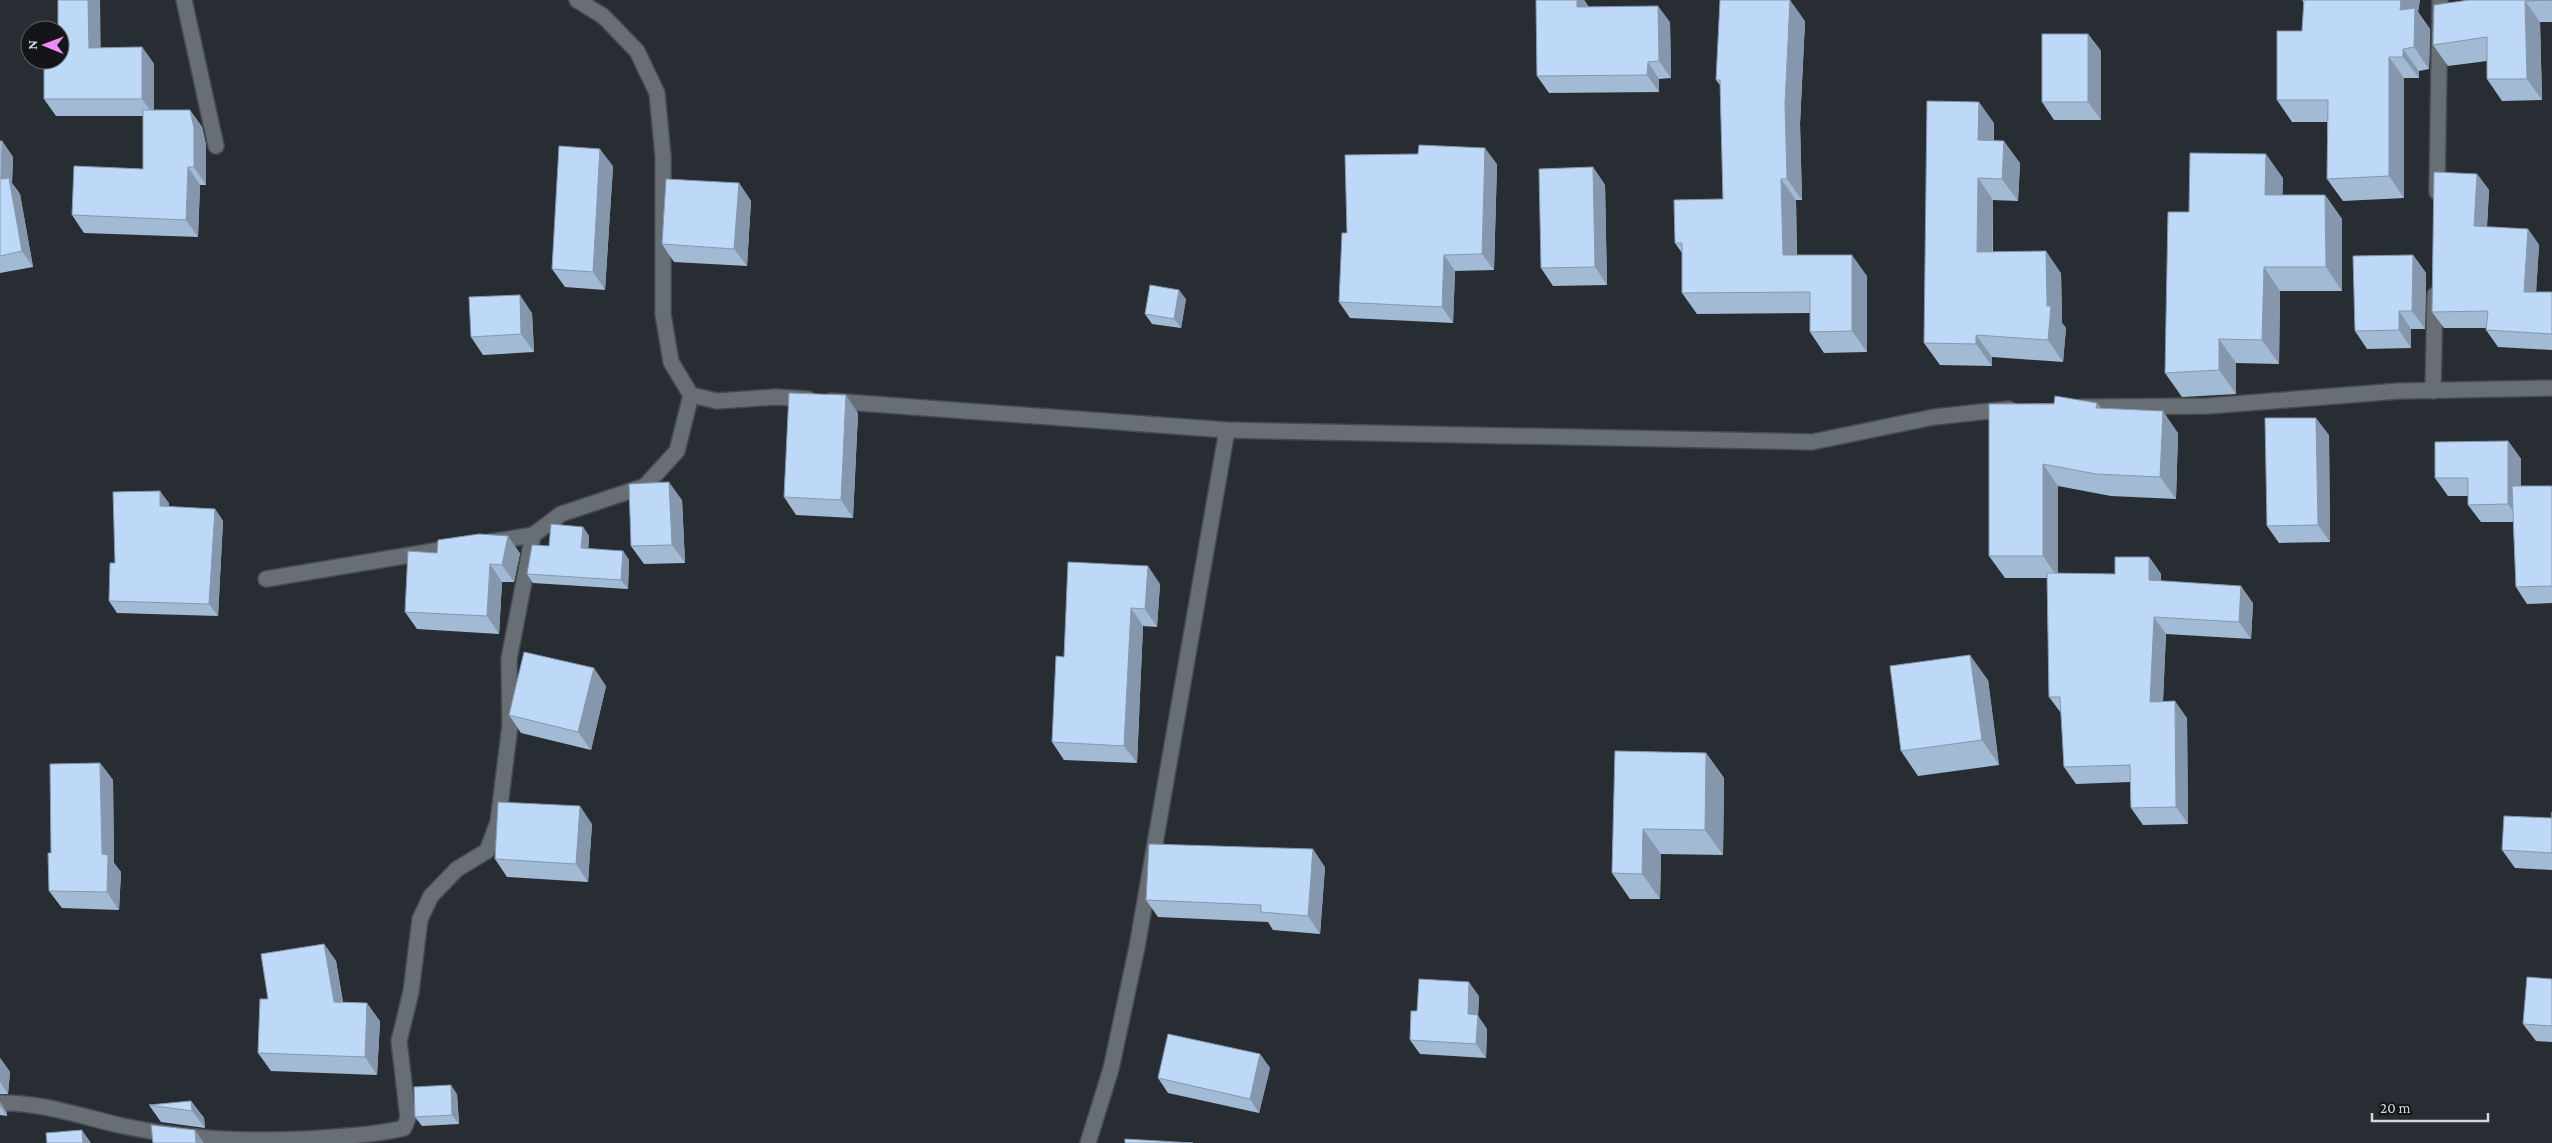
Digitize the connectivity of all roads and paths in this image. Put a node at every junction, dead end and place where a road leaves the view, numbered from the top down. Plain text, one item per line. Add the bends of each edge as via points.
1 (184, 0) edge
2 (577, 0) edge
3 (2440, 0) edge
4 (216, 146) dead end
5 (2436, 205) edge
6 (2435, 283) edge
7 (2552, 388) edge
8 (2433, 391) junction
9 (691, 395) junction
10 (2067, 407) edge
11 (2021, 408) edge
12 (1227, 430) junction
13 (533, 535) junction
14 (266, 579) dead end
15 (0, 1103) edge
16 (1088, 1143) edge

1 - 4 street
2 - 9 street via 603,16 637,51 656,94 663,156 663,314 671,362
3 - 5 street
6 - 8 street
7 - 8 street
8 - 10 street via 2399,390 2208,406
9 - 12 street via 716,401 776,397
9 - 13 street via 677,451 645,486 560,514
11 - 12 street via 1934,417 1812,442
12 - 16 street via 1138,947 1111,1069
13 - 14 street
13 - 15 street via 509,659 510,726 498,822 487,851 457,869 431,896 420,919 411,992 399,1041 408,1118 404,1128 314,1139 248,1142 188,1137 124,1126 56,1109

